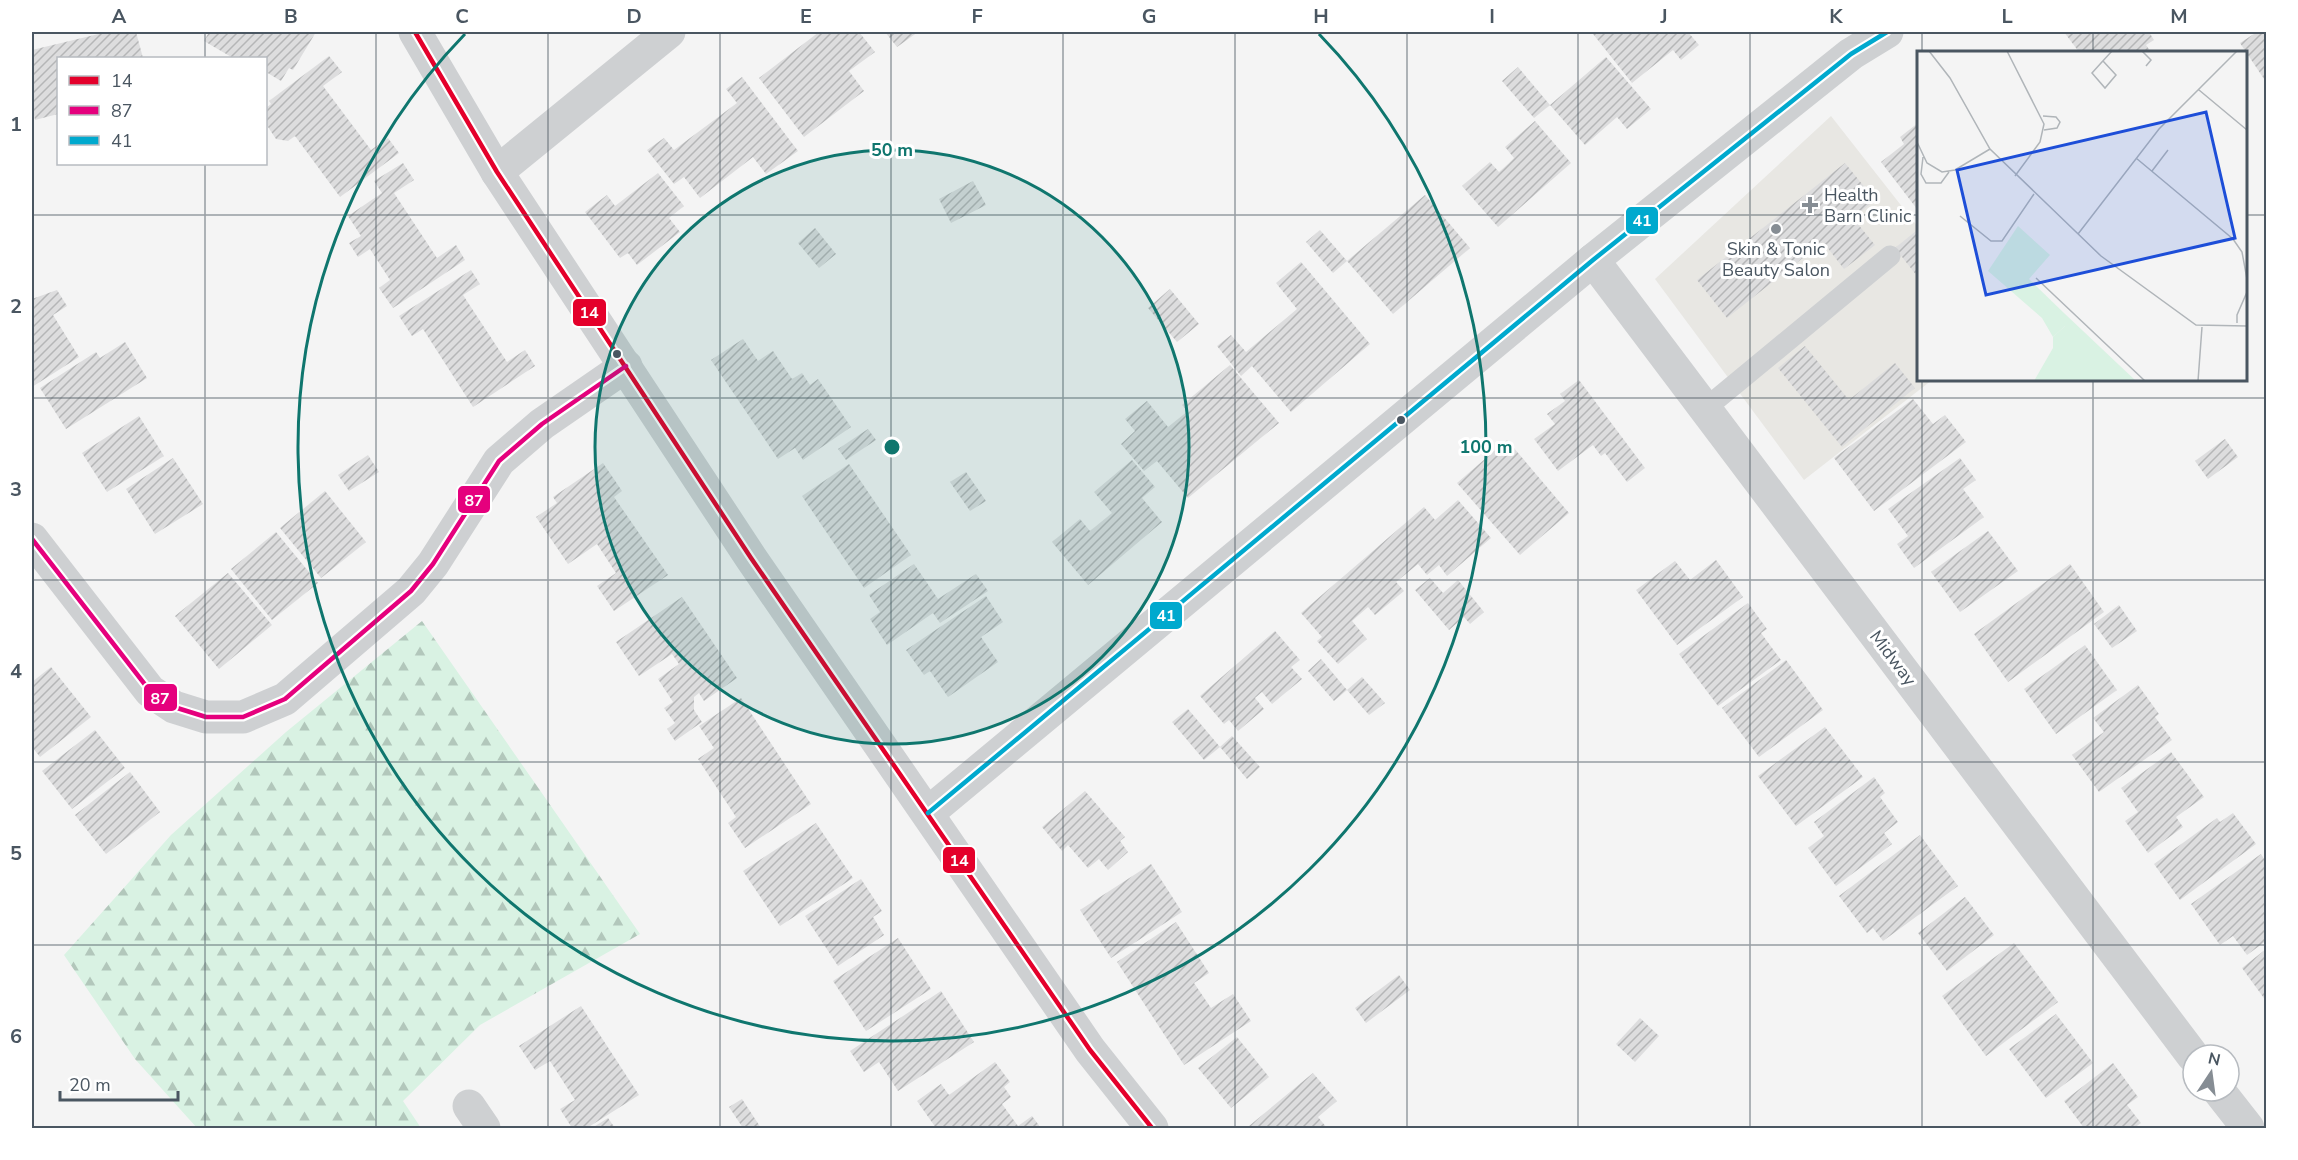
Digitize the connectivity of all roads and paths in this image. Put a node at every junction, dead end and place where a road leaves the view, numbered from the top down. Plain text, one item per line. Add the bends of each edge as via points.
1 (415, 32) edge
2 (669, 32) edge
3 (1887, 32) edge
4 (497, 172) junction
5 (1890, 256) dead end
6 (1593, 260) junction
7 (626, 366) junction
8 (1706, 408) junction
9 (32, 539) edge
10 (928, 813) junction
11 (2183, 1043) edge
12 (2228, 1103) edge
13 (1152, 1128) edge
14 (2248, 1128) edge

1 - 4 street
2 - 4 street
3 - 6 street via 1851,54
4 - 7 street
5 - 8 lane
6 - 8 street, Midway
6 - 10 street
7 - 9 street via 542,424 499,461 433,564 411,591 285,699 243,717 206,717 174,707 150,691
7 - 10 street via 751,558
8 - 11 street, Midway
10 - 13 street via 1090,1050
12 - 14 street

